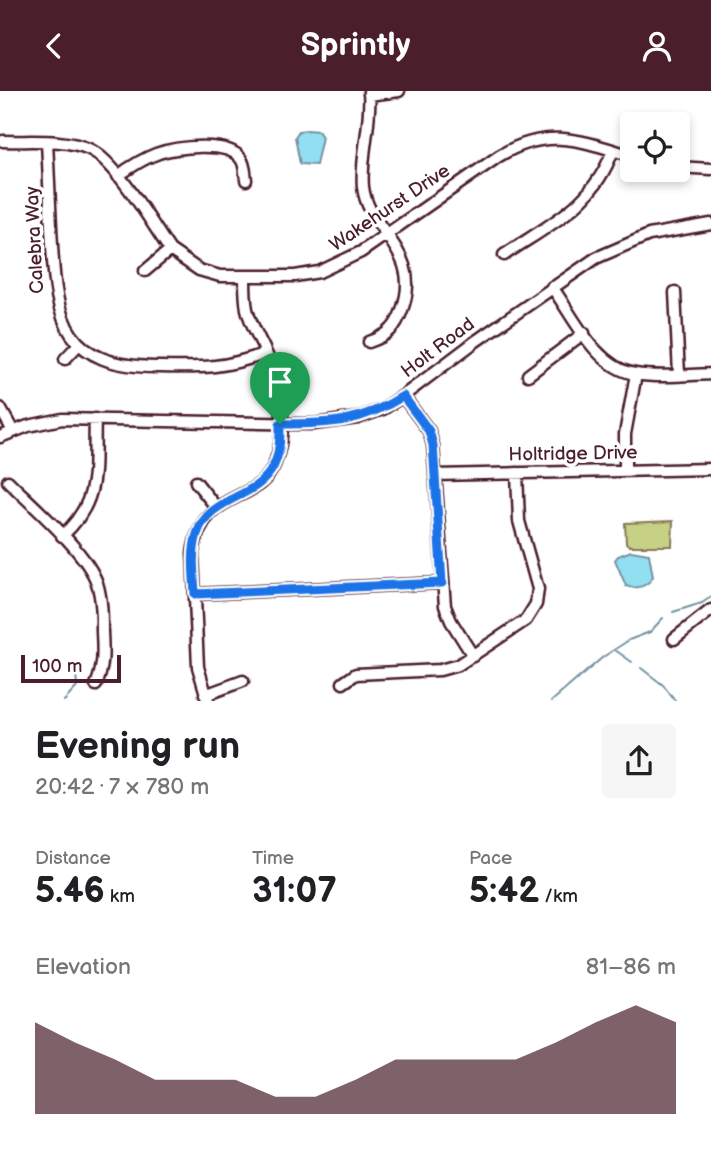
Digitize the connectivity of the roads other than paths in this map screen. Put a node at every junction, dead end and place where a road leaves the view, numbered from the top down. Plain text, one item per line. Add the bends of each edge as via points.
1 (399, 91) edge
2 (369, 93) edge
3 (3, 141) dead end
4 (47, 143) junction
5 (613, 150) junction
6 (620, 152) edge
7 (690, 168) edge
8 (711, 169) edge
9 (118, 176) junction
10 (246, 180) dead end
11 (711, 224) edge
12 (387, 234) junction
13 (170, 250) junction
14 (504, 255) dead end
15 (145, 271) dead end
16 (245, 277) junction
17 (552, 287) junction
18 (675, 292) dead end
19 (584, 333) junction
20 (369, 342) dead end
21 (79, 344) junction
22 (266, 353) junction
23 (65, 359) dead end
24 (636, 374) junction
25 (711, 374) edge
26 (528, 375) dead end
27 (679, 375) junction
28 (403, 396) junction
29 (0, 408) edge
30 (95, 419) junction
31 (280, 424) junction
32 (13, 431) junction
33 (0, 437) edge
34 (711, 469) edge
35 (625, 471) junction
36 (517, 473) junction
37 (435, 475) junction
38 (8, 481) dead end
39 (197, 482) dead end
40 (216, 507) junction
41 (62, 535) junction
42 (442, 583) junction
43 (195, 594) junction
44 (711, 610) edge
45 (674, 639) dead end
46 (473, 656) junction
47 (243, 681) dead end
48 (343, 683) dead end
49 (96, 685) dead end
50 (207, 698) edge

1 - 2 street
2 - 12 street via 363,186 369,206
3 - 4 street, Wakehurst Drive
4 - 9 street, Wakehurst Drive via 91,150
4 - 21 street, Calebra Way via 54,292 61,317
5 - 6 street, Wakehurst Drive
5 - 12 street, Wakehurst Drive via 574,139 524,143
5 - 14 street via 603,176 583,201
7 - 8 street
9 - 10 street via 155,154 224,148 243,161
9 - 13 street, Wakehurst Drive
11 - 17 street, Holt Road via 668,230 618,246
12 - 16 street, Wakehurst Drive via 319,272
12 - 20 street via 406,271 406,298 392,329
13 - 15 street
13 - 16 street, Wakehurst Drive via 199,270
16 - 22 street via 247,309
17 - 19 street
17 - 28 street, Holt Road
18 - 27 street
19 - 24 street via 610,363
19 - 26 street
21 - 22 street, Calebra Way via 106,361 138,367 218,368
21 - 23 street
22 - 31 street via 281,394
24 - 27 street
24 - 35 street via 625,434
25 - 27 street
28 - 31 street, Holt Road via 350,421
28 - 37 street via 429,431
29 - 32 street
30 - 31 street, Holt Road
30 - 32 street, Holt Road via 62,419
30 - 41 street via 91,497 84,512
31 - 40 street via 278,452 270,474
32 - 33 street, Holt Road
34 - 35 street, Holtridge Drive
35 - 36 street, Holtridge Drive
36 - 37 street, Holtridge Drive
36 - 46 street via 519,521 538,599 526,620
37 - 42 street
38 - 41 street
39 - 40 street
40 - 43 street via 197,535
41 - 49 street via 88,565 99,591 103,670
42 - 43 street
42 - 46 street via 447,614
43 - 50 street via 198,667
44 - 45 street
46 - 48 street via 450,668 356,674
47 - 50 street

